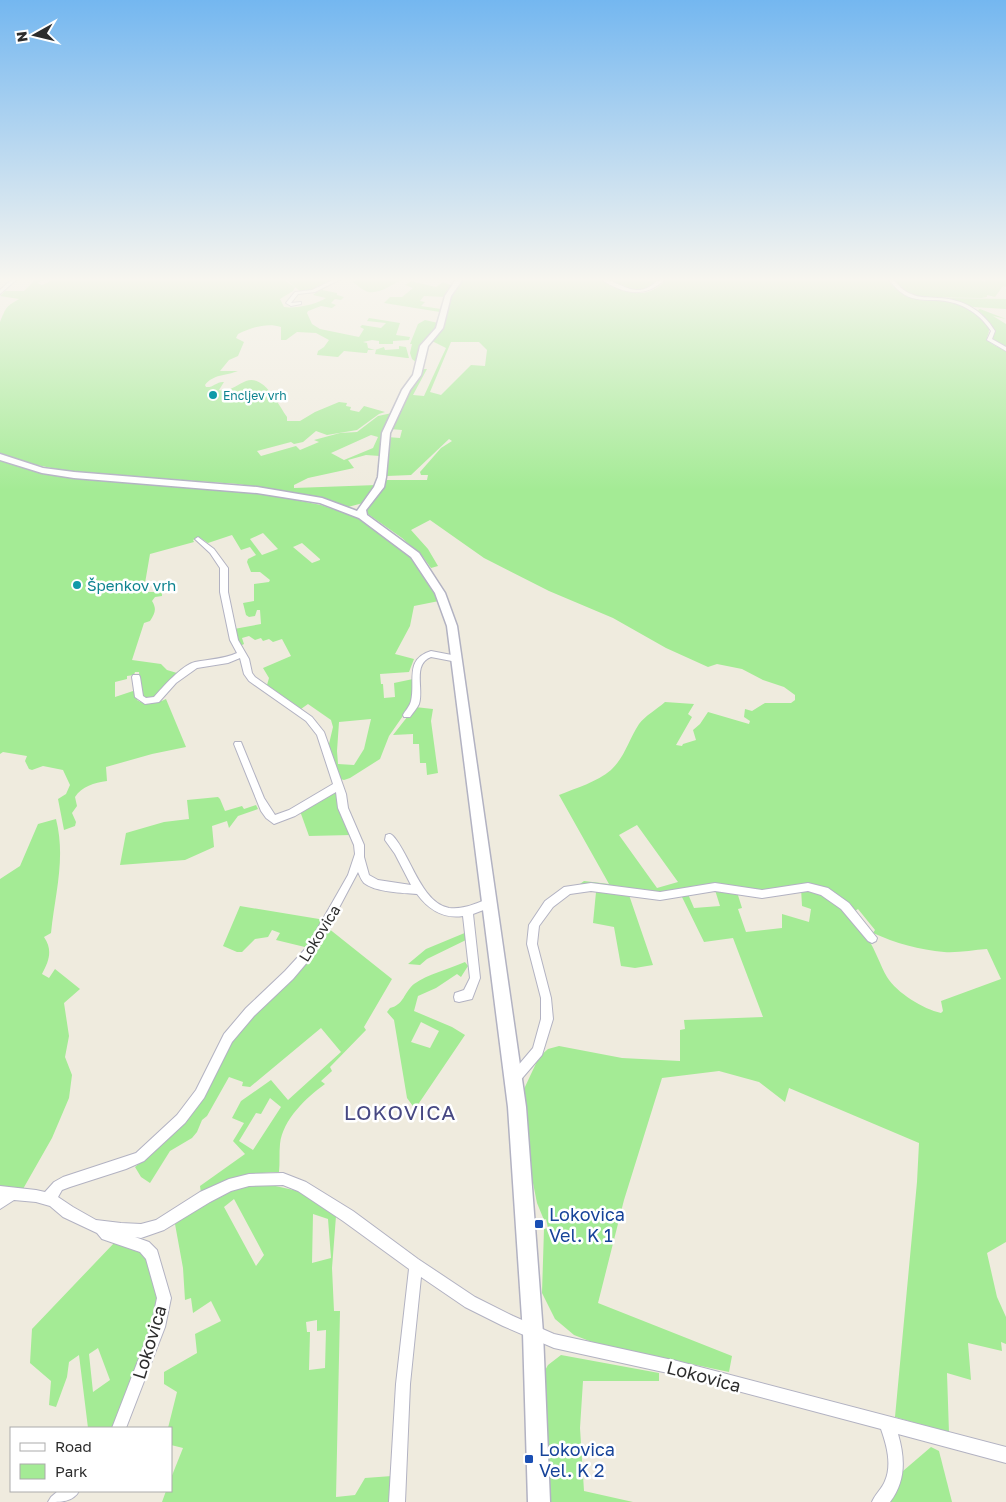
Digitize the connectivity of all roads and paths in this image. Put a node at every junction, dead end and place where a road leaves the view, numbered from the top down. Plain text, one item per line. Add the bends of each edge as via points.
1 (423, 349) edge
2 (0, 457) edge
3 (362, 516) junction
4 (198, 539) dead end
5 (242, 654) junction
6 (457, 659) junction
7 (136, 677) dead end
8 (407, 715) dead end
9 (238, 744) dead end
10 (338, 786) junction
11 (389, 838) dead end
12 (359, 858) junction
13 (420, 890) junction
14 (490, 903) junction
15 (467, 910) junction
16 (872, 938) dead end
17 (458, 997) dead end
18 (513, 1079) junction
19 (6, 1193) edge
20 (48, 1199) junction
21 (0, 1203) edge
22 (100, 1227) junction
23 (416, 1266) junction
24 (533, 1333) junction
25 (887, 1424) junction
26 (119, 1427) edge
27 (1006, 1455) edge
28 (70, 1492) edge
29 (56, 1502) edge
30 (397, 1502) edge
31 (539, 1502) edge
32 (880, 1502) edge

1 - 3 main road via 416,376 386,433 382,477 371,499 361,509
2 - 3 main road via 42,470 74,475 258,490 322,501
3 - 6 main road via 415,555 426,570 440,592 452,626
4 - 5 street via 224,568 224,592 232,634
5 - 7 street via 228,660 195,665 173,681 156,700 145,701 139,697
5 - 10 street via 252,679 316,727 324,741
6 - 8 street via 431,654 421,660 414,674 415,703
6 - 14 main road
9 - 10 street via 269,818 274,820 292,813
10 - 12 street via 343,808 359,845
11 - 13 street
12 - 13 street via 367,880
12 - 20 street, Lokovica via 311,950 228,1038 200,1094 181,1119 140,1157 67,1181 58,1186
13 - 15 street via 444,911
14 - 15 street
14 - 18 main road
15 - 17 street via 474,978 468,995
16 - 18 street via 845,906 824,891 808,887 762,894 715,887 660,896 591,887 568,890 549,904 534,925 532,944 546,998 547,1019 538,1051
18 - 24 main road
19 - 20 street, Lokovica
19 - 21 street
20 - 22 street, Lokovica
22 - 23 street, Lokovica via 141,1231 159,1225 229,1186 249,1180 283,1179 302,1186 348,1216
22 - 26 street, Lokovica via 107,1234 144,1247 152,1255 164,1298 158,1327
23 - 24 street, Lokovica via 470,1302
23 - 30 street via 408,1315
24 - 25 street, Lokovica via 570,1346 677,1368
24 - 31 main road
25 - 27 street, Lokovica
25 - 32 street via 896,1449 896,1469
28 - 29 street

